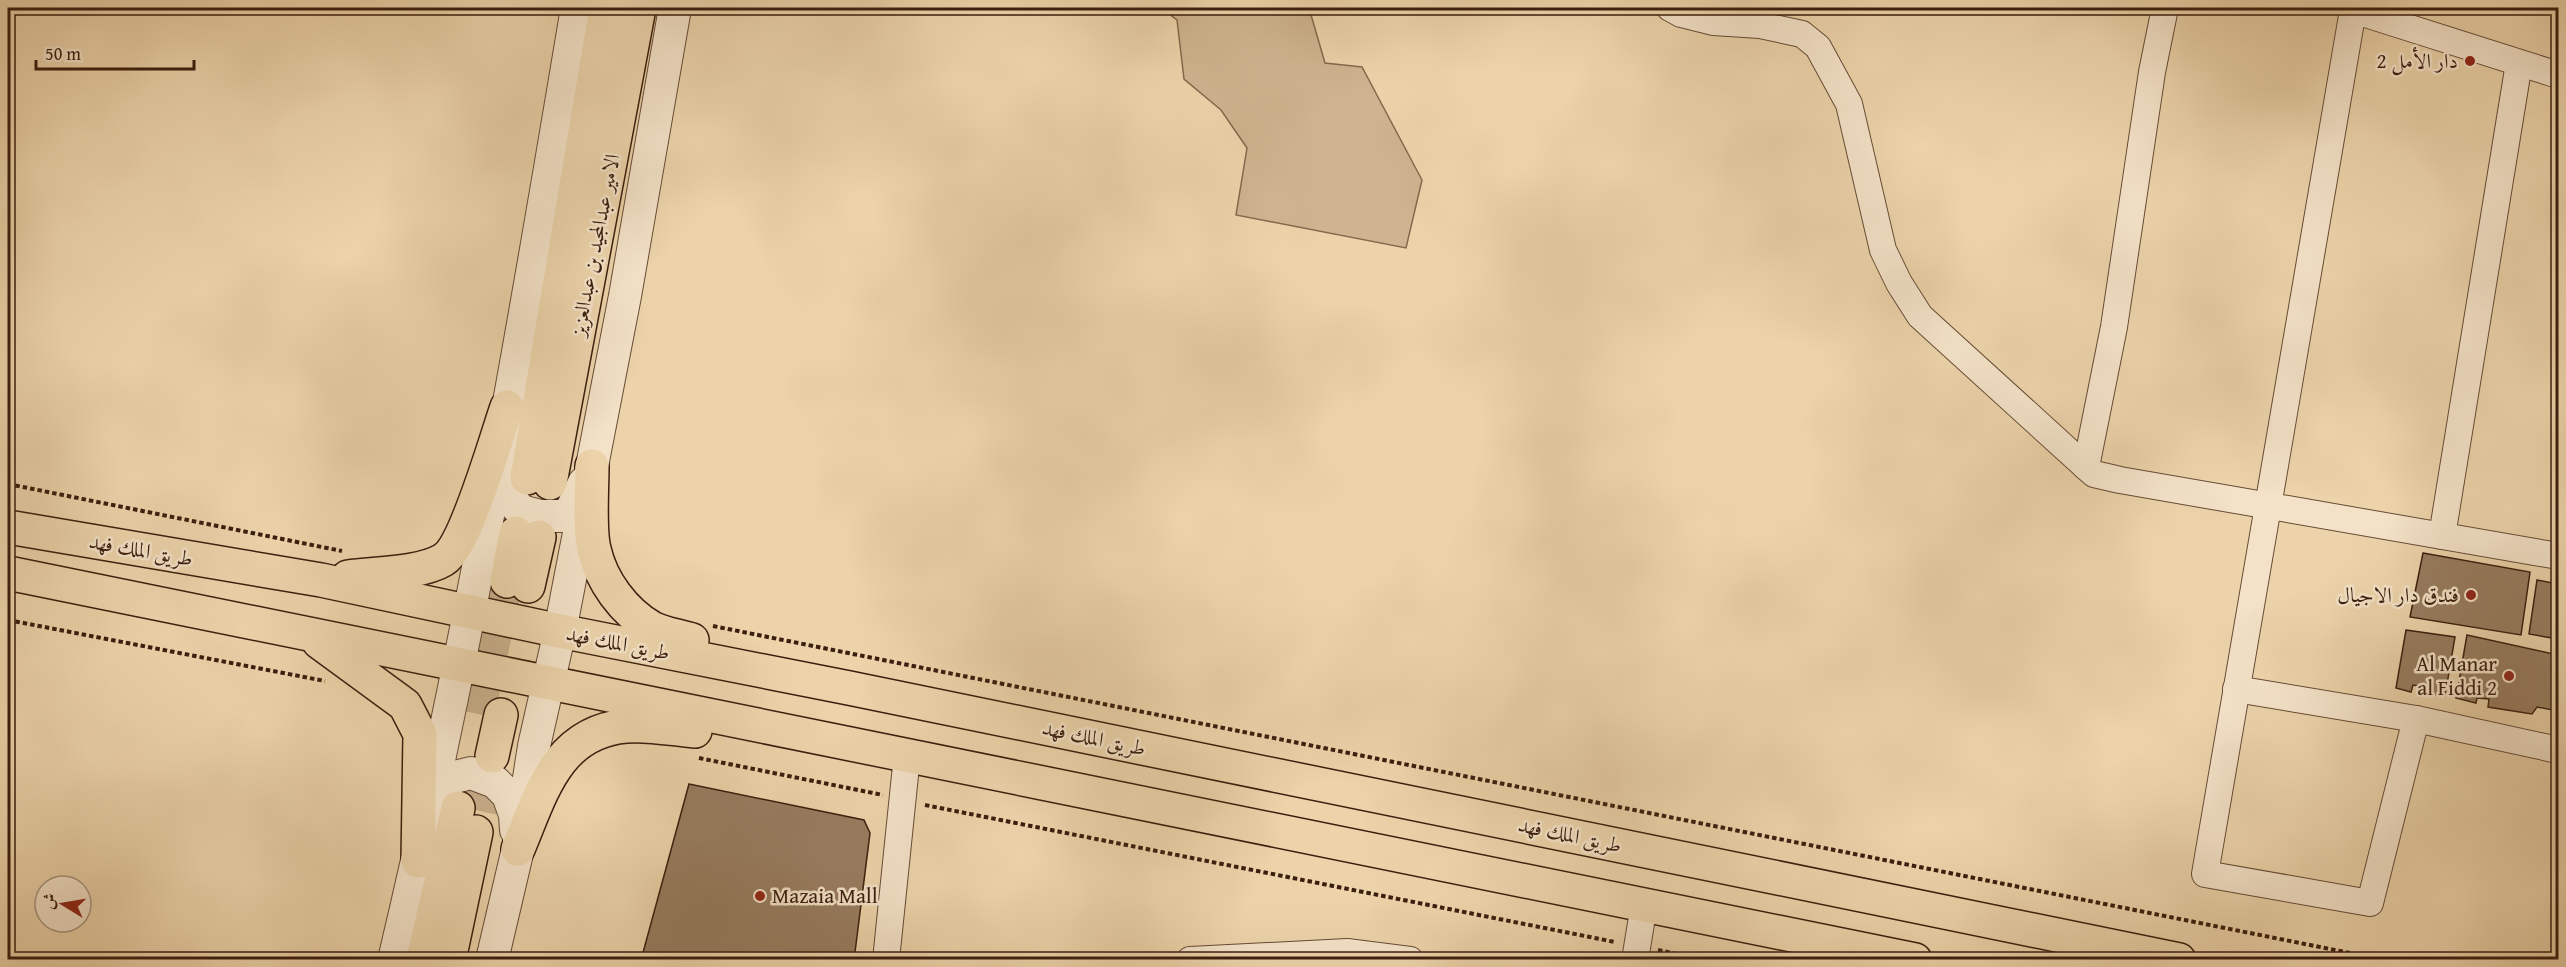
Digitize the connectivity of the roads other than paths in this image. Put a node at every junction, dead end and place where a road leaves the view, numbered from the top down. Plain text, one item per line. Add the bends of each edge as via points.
1 (577, 8) edge
2 (606, 8) edge
3 (639, 8) edge
4 (675, 8) edge
5 (1670, 8) edge
6 (2165, 8) edge
7 (2350, 9) edge
8 (2519, 63) junction
9 (2559, 75) edge
10 (507, 406) junction
11 (501, 441) junction
12 (592, 466) junction
13 (2086, 467) junction
14 (2268, 506) junction
15 (8, 527) edge
16 (527, 535) dead end
17 (2442, 536) junction
18 (2559, 556) edge
19 (8, 573) edge
20 (321, 580) junction
21 (518, 583) tunnel mouth
22 (470, 612) junction
23 (560, 632) junction
24 (308, 634) junction
25 (459, 665) junction
26 (548, 684) junction
27 (849, 688) junction
28 (2236, 689) junction
29 (490, 714) tunnel mouth
30 (2416, 719) junction
31 (834, 741) junction
32 (2559, 750) edge
33 (481, 755) tunnel mouth
34 (907, 756) junction
35 (518, 849) junction
36 (419, 854) junction
37 (1644, 905) junction
38 (1785, 933) junction
39 (1636, 953) edge
40 (1346, 956) edge
41 (394, 960) edge
42 (423, 960) edge
43 (448, 960) edge
44 (492, 960) edge
45 (886, 960) edge
46 (1190, 960) edge
47 (1410, 960) edge
48 (1835, 960) edge
49 (1915, 960) edge
50 (2179, 960) edge

1 - 10 street
2 - 3 main road, الامير عبدالمجيد بن عبدالعزيز via 539,481
4 - 12 street
5 - 13 street via 1713,22 1760,25 1802,34 1818,47 1849,104 1883,250 1909,299 1920,316
6 - 13 street via 2114,327
7 - 8 street
7 - 14 street
8 - 9 street
8 - 17 street
10 - 11 street
10 - 20 main road via 463,533 445,559 420,568
11 - 12 street via 505,493 521,511 564,516 571,511
11 - 22 street
12 - 23 street
12 - 27 main road via 593,548 604,578 627,609 654,629
13 - 14 street via 2094,474 2120,480
14 - 17 street
14 - 28 street
15 - 20 main road, طريق الملك فهد
16 - 21 main road
17 - 18 street
19 - 24 main road
20 - 22 main road, طريق الملك فهد
22 - 23 main road, طريق الملك فهد
22 - 25 street
23 - 26 street
23 - 27 main road, طريق الملك فهد
24 - 25 main road
24 - 36 main road via 405,705 420,734
25 - 26 main road
25 - 36 street
26 - 31 main road
26 - 35 street
27 - 50 main road, طريق الملك فهد
28 - 30 street
28 - 30 street via 2205,874 2370,903
29 - 33 main road
30 - 32 street
31 - 34 main road
31 - 35 main road via 626,726 599,731 564,754 547,780
34 - 37 main road
34 - 45 street
35 - 36 street via 515,815 508,795 495,782 471,773 451,778 435,808
35 - 44 street
36 - 41 street
37 - 38 main road
37 - 39 street
38 - 48 street
38 - 49 main road
40 - 46 street
40 - 47 street
42 - 43 main road via 469,809

